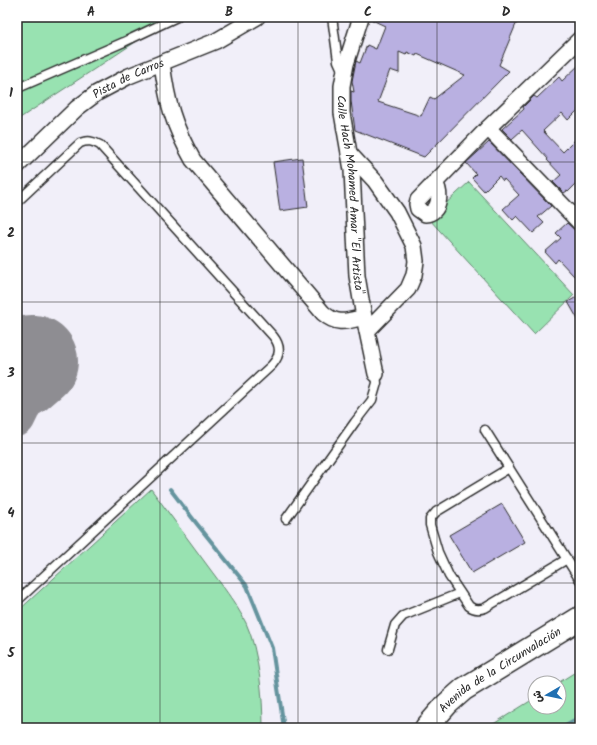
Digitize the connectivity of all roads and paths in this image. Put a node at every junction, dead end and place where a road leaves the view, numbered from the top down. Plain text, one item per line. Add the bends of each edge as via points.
1 (177, 17) edge
2 (257, 17) edge
3 (332, 17) edge
4 (361, 17) edge
5 (577, 47) edge
6 (162, 63) junction
7 (344, 74) junction
8 (18, 88) edge
9 (488, 128) junction
10 (349, 153) junction
11 (17, 166) edge
12 (435, 182) dead end
13 (17, 202) edge
14 (580, 223) edge
15 (365, 324) junction
16 (376, 374) joint
17 (485, 430) dead end
18 (509, 468) junction
19 (286, 519) dead end
20 (567, 559) junction
21 (580, 580) edge
22 (460, 593) junction
23 (17, 601) edge
24 (580, 618) edge
25 (388, 649) dead end
26 (426, 728) edge

1 - 8 lane
2 - 6 street, Pista de Carros via 216,41
3 - 7 lane via 338,61
4 - 7 street, Calle Hach Mohamed Amar "El Artista"
5 - 9 street
6 - 11 street, Pista de Carros via 113,83 87,100
6 - 15 street via 172,116 193,160 323,313 335,322
7 - 10 street, Calle Hach Mohamed Amar "El Artista" via 342,113
9 - 12 street
9 - 14 street
10 - 15 street, Calle Hach Mohamed Amar "El Artista" via 357,276
10 - 15 street via 375,181 397,212 414,246 416,261 408,289
13 - 23 lane via 80,143 94,141 273,336 280,351 278,359 272,365
15 - 16 street, Calle Hach Mohamed Amar "El Artista"
16 - 19 lane via 377,383 372,400
17 - 18 lane
18 - 20 lane
18 - 22 lane via 436,512 430,519 438,552
20 - 21 lane
20 - 22 lane via 481,610 472,608
22 - 25 lane via 403,616 395,625
24 - 26 main road, Avenida de la Circunvalación via 464,689

